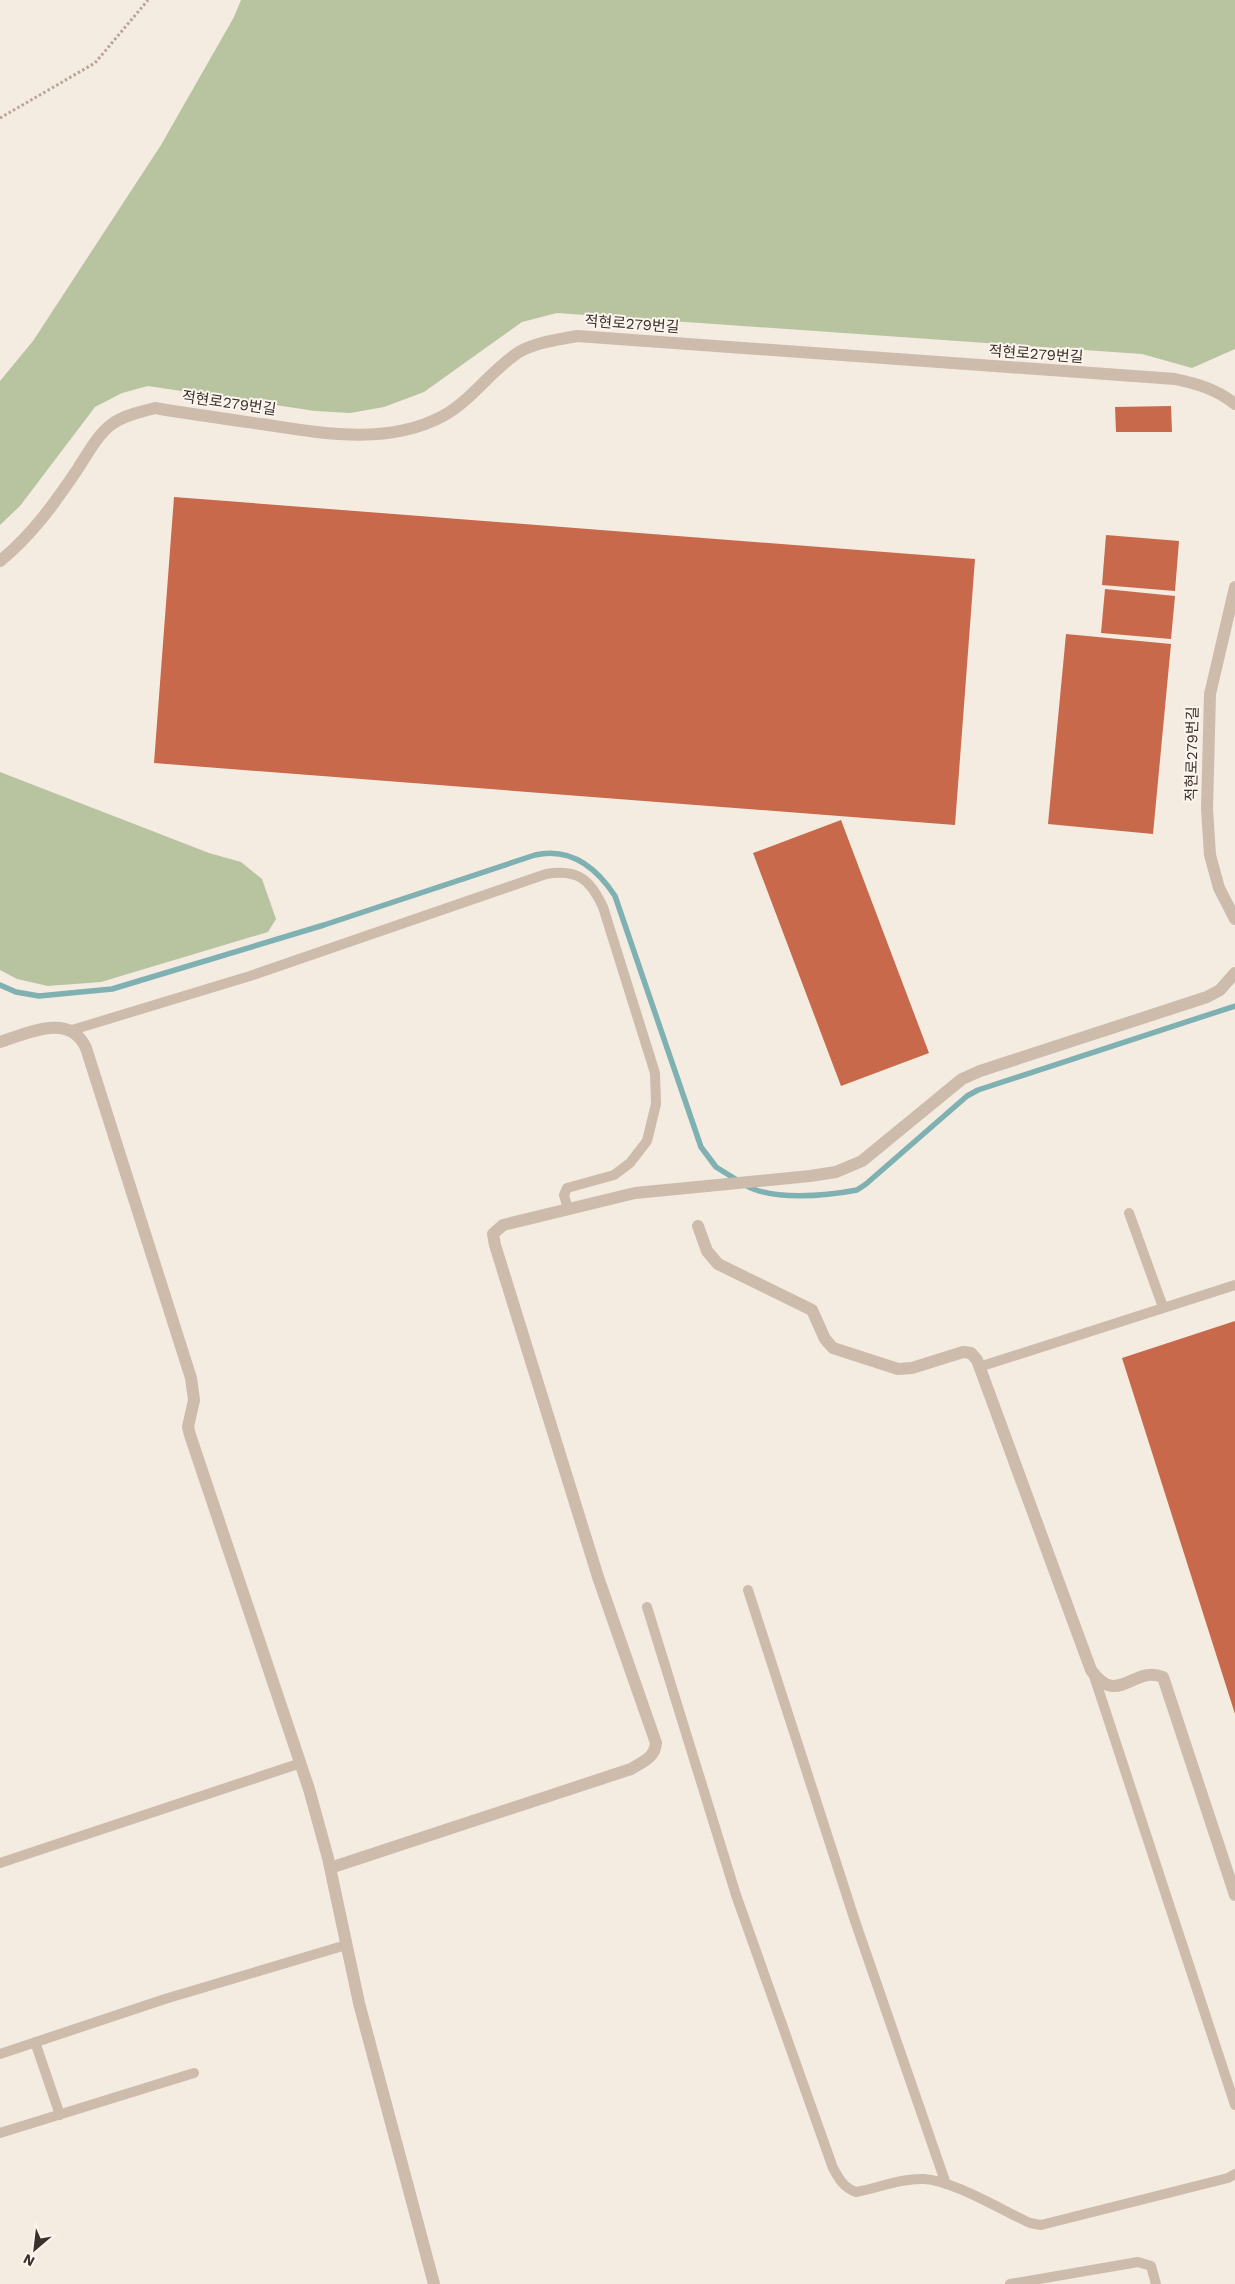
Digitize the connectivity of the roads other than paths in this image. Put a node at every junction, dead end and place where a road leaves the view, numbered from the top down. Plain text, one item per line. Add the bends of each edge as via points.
1 (1235, 404) edge
2 (0, 561) edge
3 (1235, 587) edge
4 (1235, 919) edge
5 (1235, 973) edge
6 (72, 1030) junction
7 (0, 1042) edge
8 (568, 1209) junction
9 (1129, 1213) dead end
10 (698, 1226) dead end
11 (1235, 1285) edge
12 (1163, 1307) junction
13 (979, 1367) junction
14 (748, 1590) dead end
15 (647, 1607) dead end
16 (1091, 1670) junction
17 (301, 1763) junction
18 (0, 1863) edge
19 (330, 1868) junction
20 (1235, 1895) edge
21 (346, 1945) junction
22 (35, 2042) junction
23 (0, 2054) edge
24 (194, 2073) dead end
25 (1235, 2105) edge
26 (60, 2115) junction
27 (0, 2133) edge
28 (1235, 2174) edge
29 (946, 2184) junction
30 (434, 2284) edge
31 (1010, 2284) edge
32 (1156, 2284) edge

1 - 2 street, 적현로279번길 via 1199,384 1174,379 577,336 536,344 519,352 446,415 424,426 395,432 368,435 313,432 155,408 130,415 112,424 99,438 42,520 20,545
3 - 4 street, 적현로279번길 via 1209,702 1207,809 1210,855 1219,888
5 - 8 street via 1220,990 1207,997 962,1079 850,1168 778,1179 635,1193
6 - 7 street via 56,1027
6 - 8 lane via 250,976 546,874 572,873 584,879 603,907 651,1056 657,1087 652,1126 640,1152 614,1175 567,1188 564,1195
6 - 17 street via 86,1048 185,1360 194,1400 188,1427 190,1435
8 - 19 street via 504,1225 493,1234 598,1577 656,1743 655,1751 650,1758 631,1769
9 - 12 lane
10 - 13 street via 707,1251 718,1264 812,1310 825,1339 841,1352 898,1369 912,1368 963,1352 971,1353
11 - 12 lane
12 - 13 lane
13 - 16 street
14 - 29 lane via 855,1921
15 - 29 lane via 736,1895 833,2168 840,2181 856,2192 908,2180 925,2179
16 - 20 street via 1100,1682 1113,1687 1150,1676 1163,1677
16 - 25 lane
17 - 18 lane
17 - 19 street
19 - 21 street
21 - 22 lane via 164,1999
21 - 30 street
22 - 23 lane
22 - 26 lane
24 - 26 lane
26 - 27 lane
28 - 29 lane via 1041,2225 1030,2223
31 - 32 lane via 1138,2262 1151,2266

